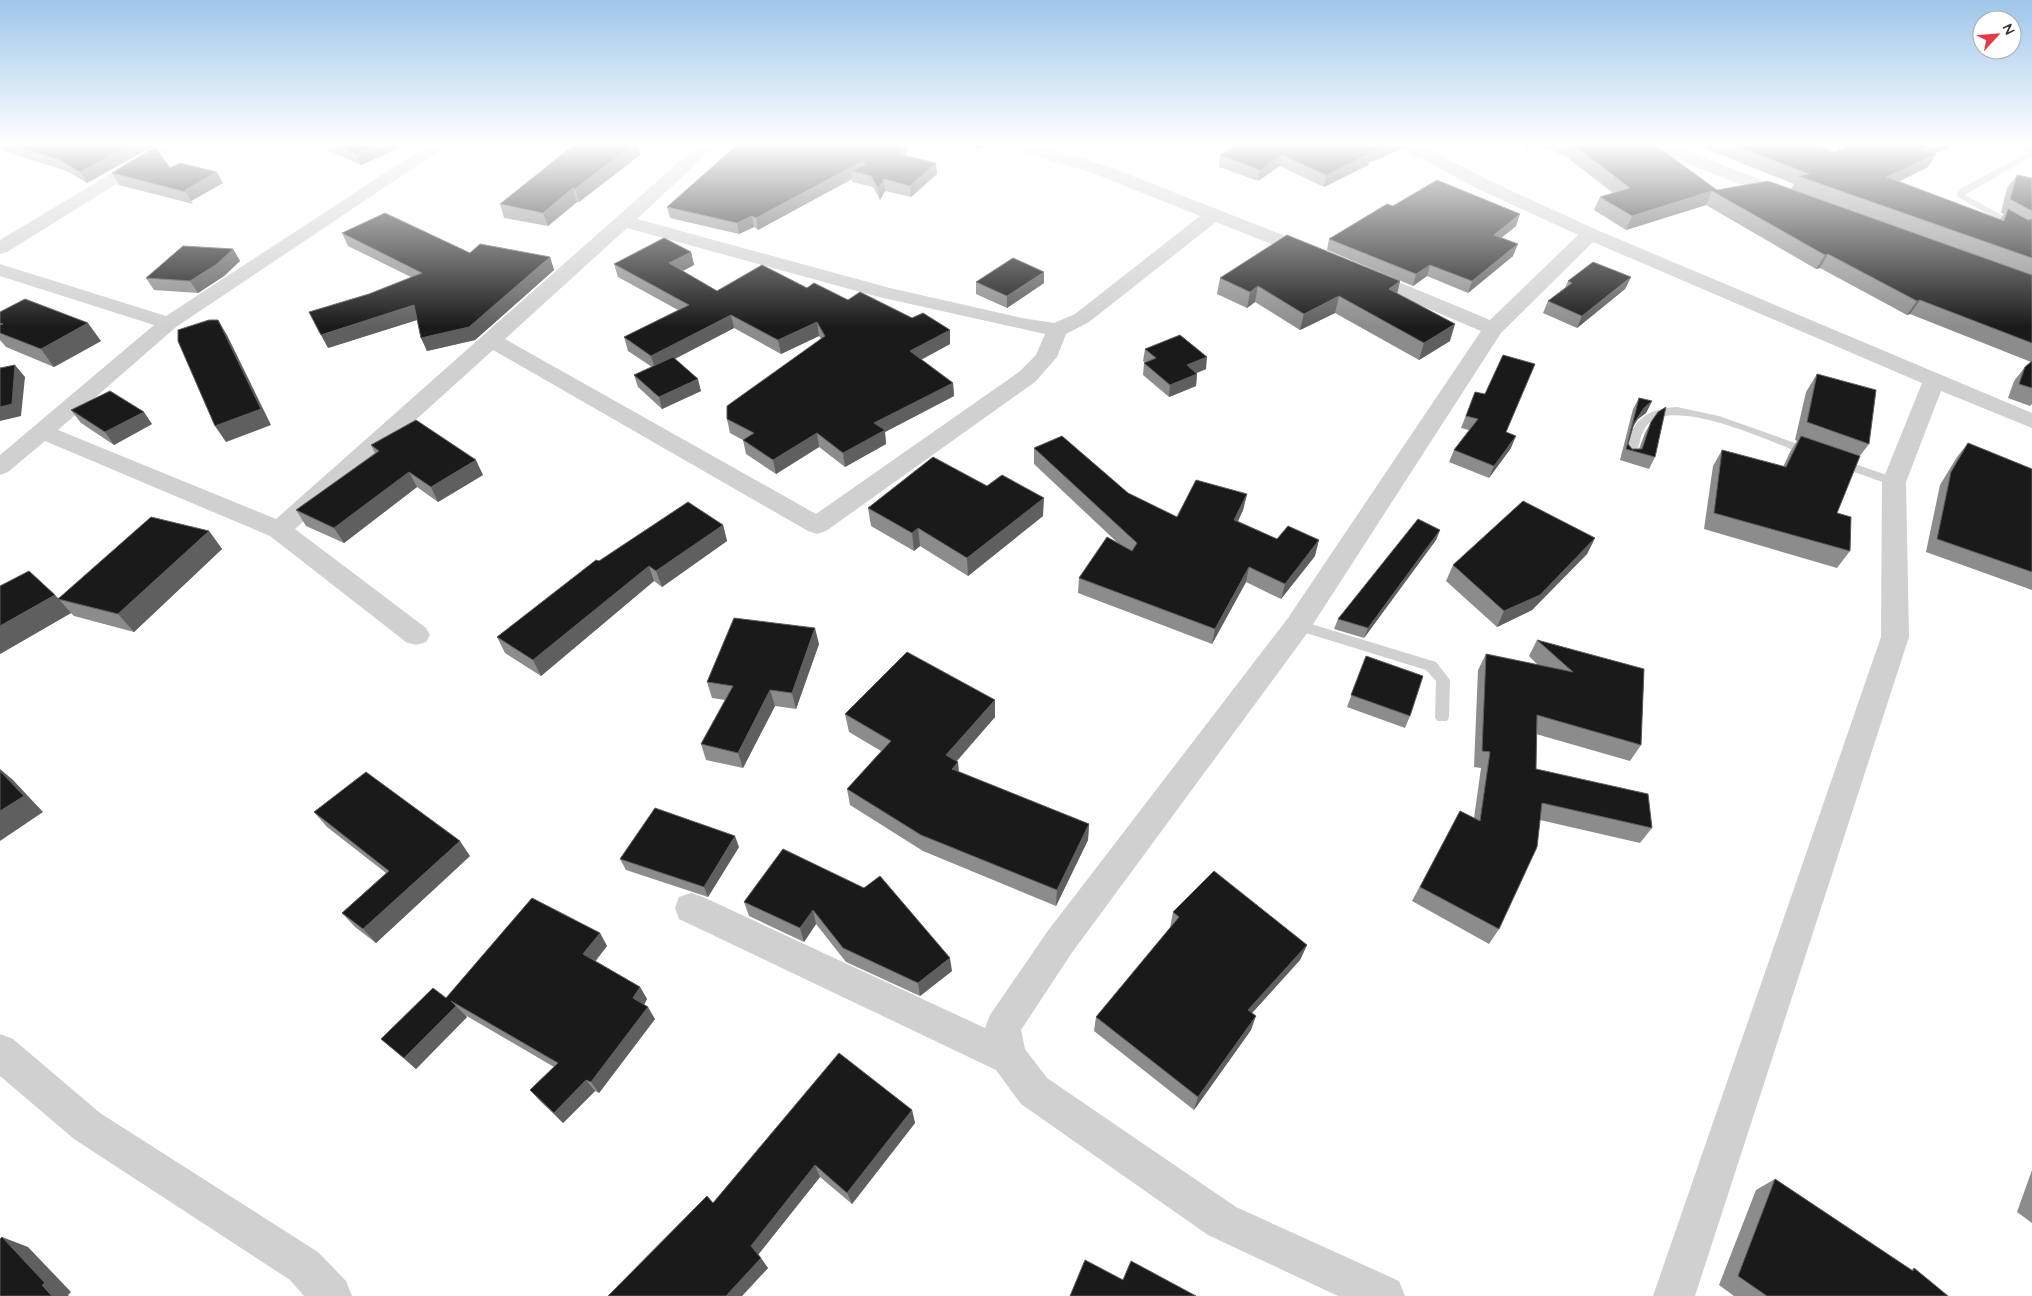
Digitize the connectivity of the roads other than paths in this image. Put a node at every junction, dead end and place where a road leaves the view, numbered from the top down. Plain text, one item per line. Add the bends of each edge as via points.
1 (71, 205) edge
2 (348, 205) edge
3 (641, 205) edge
4 (1192, 205) edge
5 (1528, 205) edge
6 (1977, 205) edge
7 (1214, 214) junction
8 (624, 221) junction
9 (2022, 230) edge
10 (1590, 234) junction
11 (0, 248) edge
12 (1328, 260) edge
13 (1346, 267) edge
14 (0, 270) edge
15 (169, 323) junction
16 (1493, 329) junction
17 (1057, 330) junction
18 (491, 340) junction
19 (1934, 380) junction
20 (2032, 421) edge
21 (43, 432) junction
22 (1630, 456) edge
23 (0, 467) edge
24 (1894, 482) junction
25 (279, 530) junction
26 (1298, 625) junction
27 (416, 635) dead end
28 (1442, 717) dead end
29 (691, 908) dead end
30 (0, 1052) edge
31 (1009, 1057) junction
32 (331, 1296) edge
33 (1384, 1296) edge
34 (1674, 1296) edge

1 - 11 street
2 - 15 street
3 - 8 street
4 - 7 street
5 - 10 street
6 - 9 lane
7 - 12 street
7 - 17 street via 1082,318
8 - 17 street via 886,293
8 - 18 street
10 - 16 street
10 - 19 street
13 - 16 street
14 - 15 street
15 - 21 street
16 - 26 street
17 - 18 street via 1046,357 1027,377 817,525
18 - 25 street
19 - 20 street
19 - 24 street
21 - 23 street
21 - 25 street
22 - 24 lane via 1633,438 1645,420 1664,410 1686,411
24 - 34 street via 1895,637
25 - 27 street
26 - 28 lane via 1431,666 1443,680
26 - 31 street via 1060,943 1003,1027
29 - 31 street
30 - 32 street via 87,1126 304,1266
31 - 33 street via 1034,1090 1222,1221

